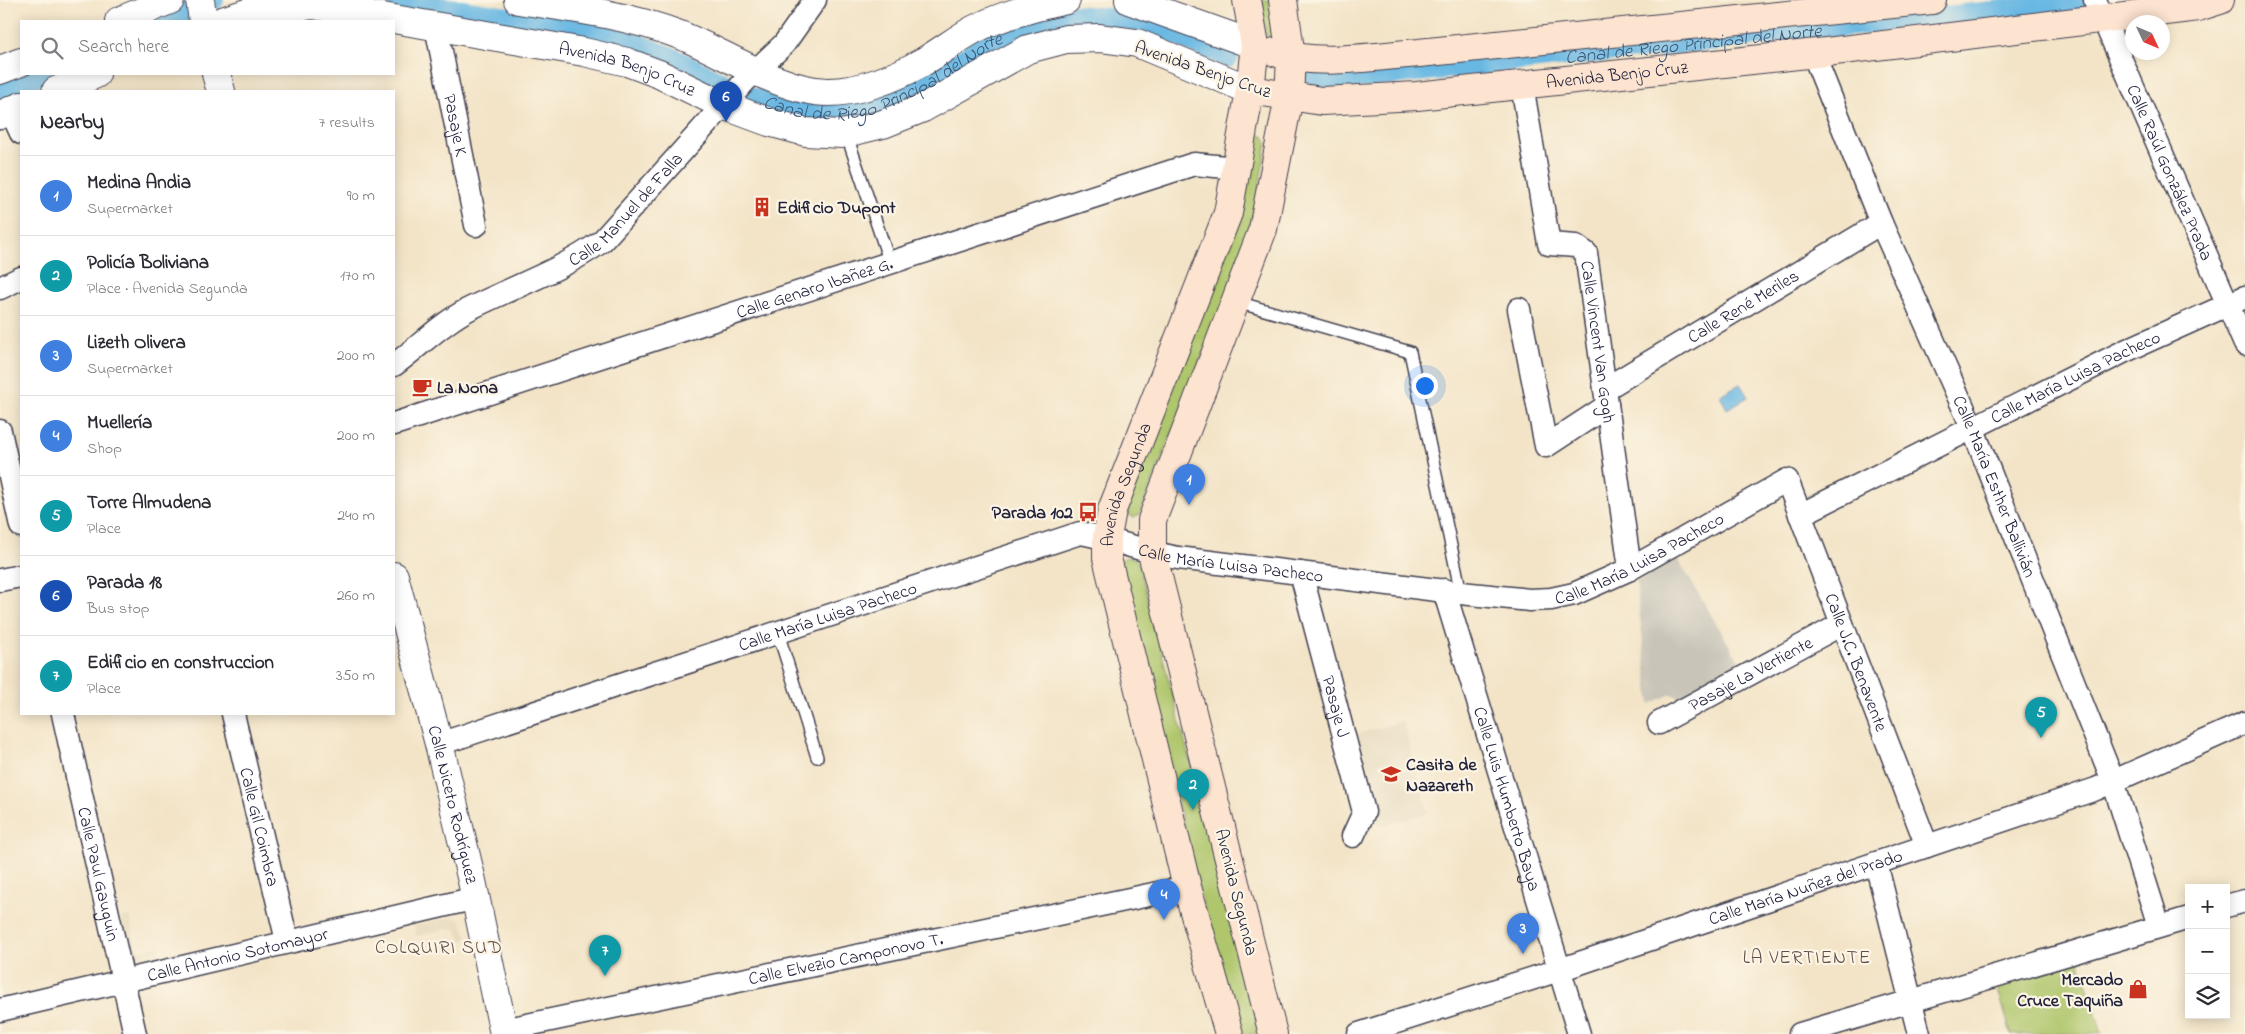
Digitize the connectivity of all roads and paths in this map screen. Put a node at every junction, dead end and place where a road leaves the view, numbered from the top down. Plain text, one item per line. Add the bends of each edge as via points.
1 (170, 0) edge
2 (518, 0) edge
3 (816, 0) edge
4 (1066, 0) edge
5 (1129, 0) edge
6 (1247, 0) edge
7 (1283, 0) edge
8 (1932, 0) edge
9 (2220, 0) edge
10 (1802, 6) edge
11 (2099, 9) edge
12 (207, 16) edge
13 (121, 20) edge
14 (436, 26) junction
15 (1255, 45) junction
16 (1813, 53) junction
17 (1291, 57) junction
18 (20, 62) edge
19 (0, 70) edge
20 (94, 75) edge
21 (216, 75) edge
22 (1522, 86) junction
23 (739, 88) junction
24 (58, 90) edge
25 (221, 90) edge
26 (1250, 90) junction
27 (1289, 98) junction
28 (846, 133) junction
29 (1237, 168) junction
30 (1881, 223) junction
31 (476, 225) dead end
32 (890, 264) junction
33 (20, 278) edge
34 (0, 288) edge
35 (2237, 301) edge
36 (1237, 302) junction
37 (1519, 309) dead end
38 (2245, 344) edge
39 (395, 364) edge
40 (1606, 398) junction
41 (395, 424) edge
42 (1972, 427) junction
43 (0, 431) edge
44 (1787, 480) joint
45 (1800, 516) junction
46 (20, 521) edge
47 (1107, 537) junction
48 (1152, 553) junction
49 (1630, 569) junction
50 (1301, 574) junction
51 (20, 576) edge
52 (0, 580) edge
53 (395, 580) edge
54 (1452, 592) junction
55 (1842, 624) junction
56 (778, 633) junction
57 (63, 715) edge
58 (233, 715) edge
59 (1659, 723) dead end
60 (2245, 723) edge
61 (440, 744) junction
62 (817, 757) dead end
63 (2113, 781) junction
64 (1353, 836) dead end
65 (1927, 846) junction
66 (1876, 863) junction
67 (1187, 887) junction
68 (476, 898) junction
69 (2185, 919) edge
70 (2159, 926) junction
71 (287, 941) junction
72 (1559, 970) junction
73 (123, 981) junction
74 (1909, 1000) junction
75 (0, 1010) edge
76 (503, 1032) edge
77 (135, 1034) edge
78 (1229, 1034) edge
79 (1273, 1034) edge
80 (1360, 1034) edge
81 (1579, 1034) edge
82 (1800, 1034) edge
83 (1919, 1034) edge

1 - 13 street
2 - 23 street, Avenida Benjo Cruz via 599,12 681,35
3 - 23 street, Calle Manuel de Falla via 784,44
4 - 23 street, Avenida Benjo Cruz via 1006,15 972,31 920,64 855,88 828,92
5 - 15 street
6 - 15 main road, Avenida Segunda
7 - 17 main road, Avenida Segunda
8 - 10 main road
9 - 11 main road, Avenida Benjo Cruz via 2198,8
10 - 17 main road via 1419,53 1342,59
11 - 16 main road, Avenida Benjo Cruz
11 - 35 street, Calle Raúl González Prada
12 - 14 street, Avenida Benjo Cruz via 313,5
14 - 23 street, Avenida Benjo Cruz via 627,62 659,74
14 - 31 street, Pasaje K
15 - 17 main road
15 - 26 main road, Avenida Segunda
16 - 22 main road, Avenida Benjo Cruz
16 - 30 street, Calle María Esther Ballivián
17 - 27 main road, Avenida Segunda
18 - 19 street
20 - 24 street
21 - 25 street
22 - 27 main road, Avenida Benjo Cruz via 1408,97 1322,101
22 - 40 street, Calle Vincent Van Gogh via 1549,244 1576,246 1586,253
23 - 28 street, Avenida Benjo Cruz via 769,122 806,132
23 - 39 street, Calle Manuel de Falla via 602,241 578,258 466,310 439,326
26 - 27 main road, Avenida Benjo Cruz
26 - 28 street, Avenida Benjo Cruz via 1137,43 1100,38 1066,39 1028,49 922,108 884,124
26 - 29 main road, Avenida Segunda
27 - 36 main road, Avenida Segunda via 1263,229
28 - 32 lane
29 - 32 street, Calle Genaro Ibañez G. via 1194,164
29 - 47 main road, Avenida Segunda via 1225,222 1112,510
30 - 40 street, Calle René Meriles
30 - 42 street, Calle María Esther Ballivián
32 - 41 street, Calle Genaro Ibañez G.
33 - 34 street
35 - 38 street, Calle Raúl González Prada
35 - 42 street, Calle María Luisa Pacheco via 2125,351
36 - 48 main road, Avenida Segunda via 1152,520
36 - 54 lane, Calle Luis Humberto Baya via 1410,352
37 - 40 street, Calle René Meriles via 1546,446
40 - 49 street, Calle Vincent Van Gogh
42 - 45 street, Calle María Luisa Pacheco
42 - 63 street, Calle María Esther Ballivián
43 - 46 street
44 - 45 street, Calle J.C. Benavente
44 - 49 street, Calle María Luisa Pacheco
45 - 55 street, Calle J.C. Benavente
47 - 48 street, Calle María Luisa Pacheco
47 - 56 street, Calle María Luisa Pacheco via 1080,533
47 - 67 main road, Avenida Segunda via 1107,558
48 - 50 street, Calle María Luisa Pacheco
48 - 79 main road, Avenida Segunda
49 - 54 street, Calle María Luisa Pacheco via 1574,594 1551,599
50 - 54 street, Calle María Luisa Pacheco
50 - 64 street, Pasaje J via 1364,812
51 - 52 street
53 - 61 street, Calle Niceto Rodríguez
54 - 72 street, Calle Luis Humberto Baya
55 - 59 street, Pasaje La Vertiente
55 - 65 street, Calle J.C. Benavente
56 - 61 street, Calle María Luisa Pacheco
56 - 62 lane
57 - 73 street, Calle Paul Gauguin
58 - 71 street, Calle Gil Coimbra
60 - 63 street, Calle María Nuñez del Prado
61 - 68 street, Calle Niceto Rodríguez
63 - 65 street, Calle María Nuñez del Prado
63 - 70 street, Calle María Esther Ballivián
65 - 66 street, Calle María Nuñez del Prado
66 - 72 street, Calle María Nuñez del Prado
66 - 74 street
67 - 76 street, Calle Elvezio Camponovo T.
67 - 78 main road, Avenida Segunda
68 - 71 street, Calle Antonio Sotomayor
68 - 76 street, Calle Niceto Rodríguez
69 - 70 street
70 - 74 street
71 - 73 street, Calle Antonio Sotomayor
72 - 80 street, Calle María Nuñez del Prado
72 - 81 street, Calle Luis Humberto Baya
73 - 75 street, Calle Antonio Sotomayor
73 - 77 street, Calle Paul Gauguin
74 - 82 street
74 - 83 street

